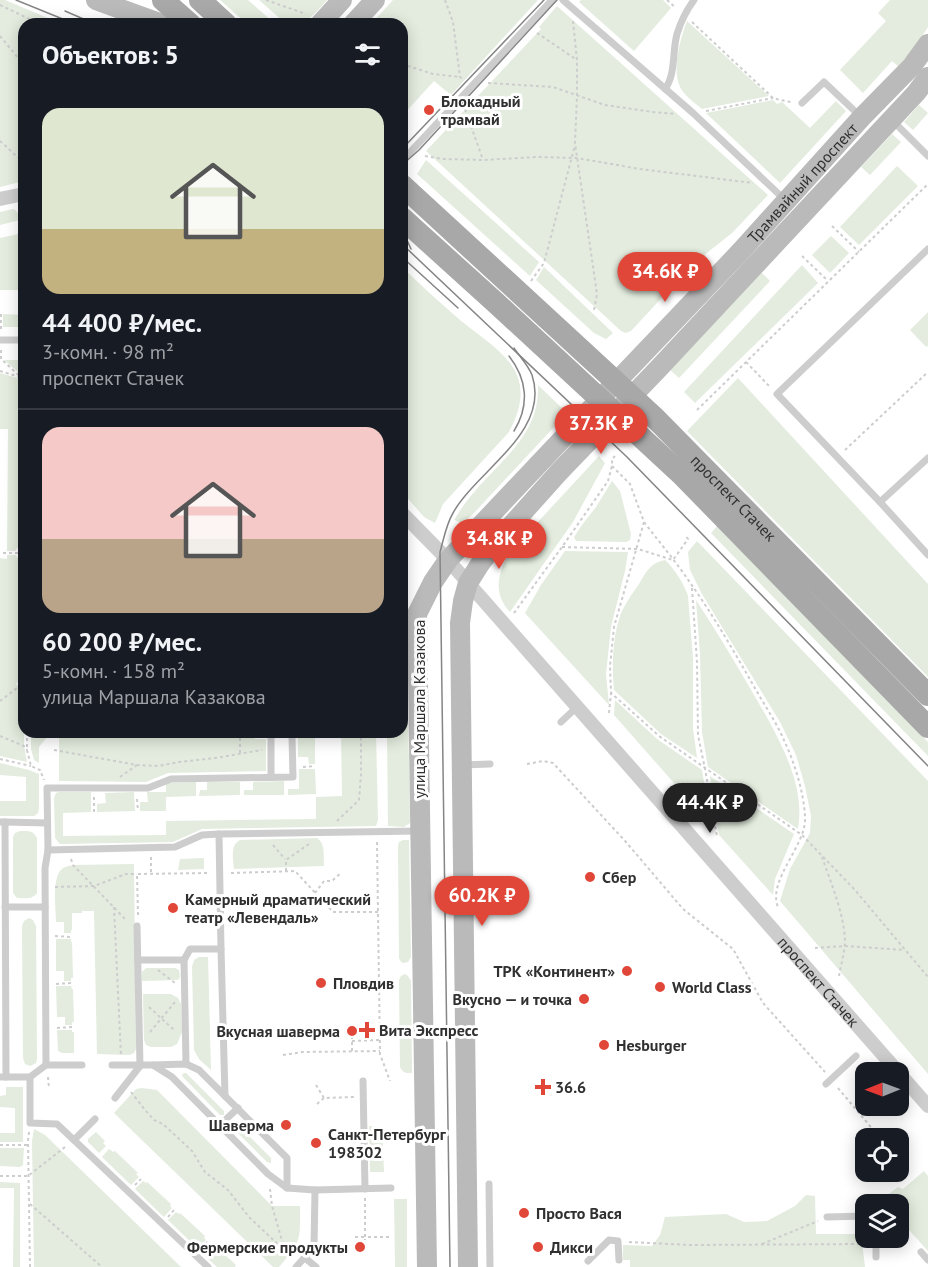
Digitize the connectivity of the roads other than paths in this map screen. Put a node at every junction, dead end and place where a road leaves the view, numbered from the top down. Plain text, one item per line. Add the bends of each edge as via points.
1 (96, 0) edge
2 (163, 0) edge
3 (200, 0) edge
4 (342, 0) edge
5 (375, 0) edge
6 (552, 0) edge
7 (563, 0) edge
8 (694, 0) edge
9 (146, 18) edge
10 (183, 18) edge
11 (220, 18) edge
12 (315, 18) edge
13 (358, 18) edge
14 (928, 44) edge
15 (924, 69) edge
16 (665, 89) junction
17 (802, 103) road end
18 (862, 117) junction
19 (891, 119) junction
20 (408, 155) edge
21 (928, 156) edge
22 (408, 190) edge
23 (18, 195) edge
24 (0, 199) edge
25 (787, 201) junction
26 (408, 224) edge
27 (928, 249) edge
28 (0, 340) edge
29 (18, 340) edge
30 (624, 388) junction
31 (607, 406) junction
32 (928, 458) edge
33 (880, 502) junction
34 (408, 519) edge
35 (928, 555) edge
36 (448, 560) junction
37 (468, 583) junction
38 (928, 695) edge
39 (577, 708) junction
40 (561, 722) dead end
41 (928, 727) edge
42 (271, 738) edge
43 (292, 738) edge
44 (490, 764) dead end
45 (461, 765) junction
46 (271, 777) junction
47 (2, 822) edge
48 (48, 823) junction
49 (420, 831) junction
50 (219, 834) junction
51 (48, 850) junction
52 (5, 907) junction
53 (45, 907) junction
54 (138, 926) road end
55 (221, 949) junction
56 (141, 960) junction
57 (184, 960) junction
58 (856, 1056) dead end
59 (46, 1065) junction
60 (81, 1065) dead end
61 (112, 1065) dead end
62 (153, 1065) junction
63 (186, 1065) junction
64 (140, 1066) junction
65 (3, 1077) edge
66 (30, 1077) junction
67 (363, 1081) dead end
68 (828, 1082) road end
69 (225, 1096) junction
70 (115, 1098) dead end
71 (928, 1106) edge
72 (238, 1108) junction
73 (95, 1119) dead end
74 (219, 1125) junction
75 (74, 1140) junction
76 (489, 1184) dead end
77 (287, 1188) junction
78 (391, 1188) dead end
79 (365, 1189) junction
80 (315, 1190) junction
81 (855, 1216) edge
82 (827, 1217) road end
83 (875, 1248) edge
84 (921, 1252) dead end
85 (876, 1257) dead end
86 (305, 1258) junction
87 (619, 1260) dead end
88 (928, 1260) edge
89 (588, 1261) dead end
90 (208, 1267) edge
91 (295, 1267) edge
92 (316, 1267) edge
93 (427, 1267) edge
94 (468, 1267) edge
95 (490, 1267) edge

1 - 9 street
2 - 10 main road
3 - 11 main road
4 - 12 street
5 - 13 street
6 - 20 lane
7 - 16 lane
8 - 16 lane via 677,34 672,72
14 - 15 street, Трамвайный проспект
15 - 18 street, Трамвайный проспект
15 - 19 street, Трамвайный проспект via 916,93
16 - 25 lane
17 - 18 lane via 824,82
18 - 25 street, Трамвайный проспект
19 - 21 lane
19 - 30 street, Трамвайный проспект
22 - 30 main road, проспект Стачек
23 - 24 street
25 - 30 street, Трамвайный проспект
26 - 31 main road, проспект Стачек
27 - 33 lane via 777,394
28 - 29 lane
30 - 31 street, Трамвайный проспект
30 - 38 main road, проспект Стачек
31 - 36 street, улица Маршала Казакова
31 - 37 street via 559,472 500,538
31 - 41 main road, проспект Стачек via 691,485
32 - 33 lane
33 - 35 lane
34 - 36 street, проспект Стачек
36 - 37 street, проспект Стачек
36 - 49 street, улица Маршала Казакова via 417,614
37 - 39 street, проспект Стачек
37 - 45 street via 460,623
39 - 40 lane
39 - 71 street, проспект Стачек
42 - 46 lane
43 - 46 lane via 293,777
44 - 45 lane
45 - 94 street
46 - 48 lane via 171,779 148,788 47,788
47 - 48 lane
47 - 52 lane
48 - 51 lane
49 - 50 lane
49 - 93 street, улица Маршала Казакова
50 - 51 lane via 202,835 176,847
50 - 55 lane
51 - 53 lane
52 - 53 lane
52 - 65 lane
53 - 59 lane
54 - 56 lane
55 - 57 lane via 190,949
55 - 69 lane
56 - 57 lane
56 - 64 lane
57 - 63 lane
58 - 68 lane
59 - 60 lane
59 - 66 lane
61 - 64 lane
62 - 63 lane
62 - 64 lane
62 - 74 lane via 172,1077
63 - 69 lane via 199,1070
64 - 70 lane
65 - 66 lane
66 - 75 lane via 30,1123 57,1124
67 - 79 lane
69 - 72 lane
72 - 74 lane
72 - 77 lane via 287,1158
73 - 75 lane
74 - 77 lane
75 - 90 lane
76 - 95 lane
77 - 80 lane
78 - 79 lane
79 - 80 lane
80 - 86 lane via 316,1241
81 - 82 lane
83 - 85 lane
84 - 88 lane
86 - 91 lane
86 - 92 lane
87 - 89 lane via 618,1241 609,1240

